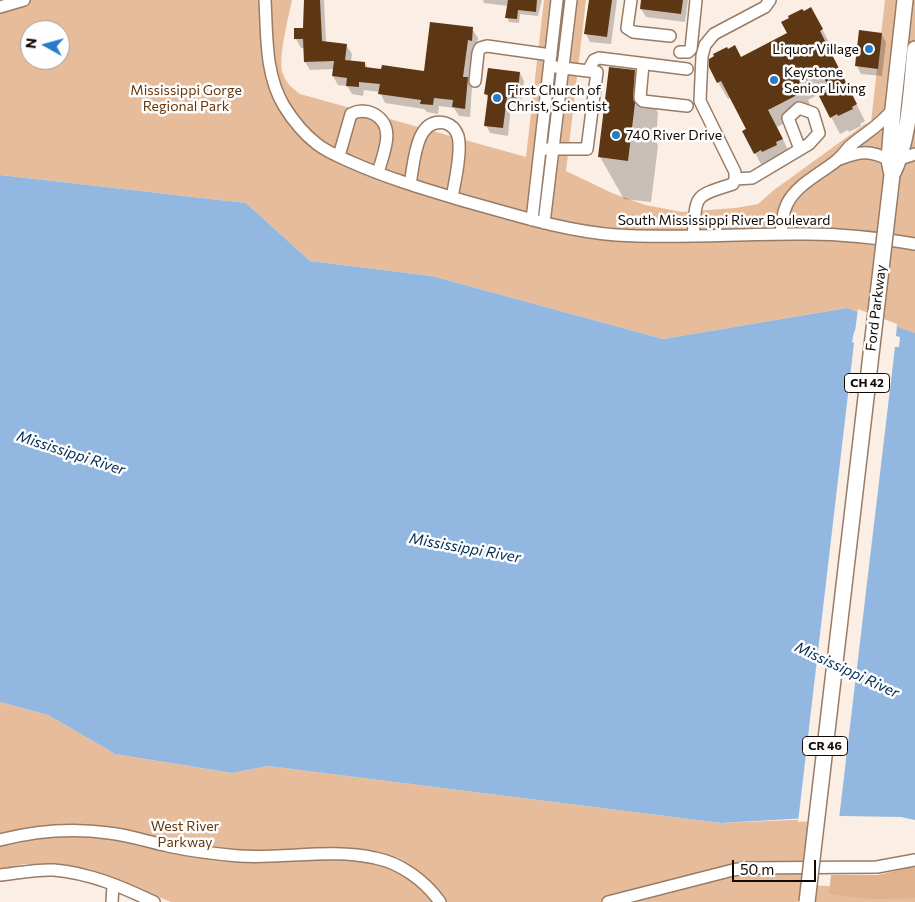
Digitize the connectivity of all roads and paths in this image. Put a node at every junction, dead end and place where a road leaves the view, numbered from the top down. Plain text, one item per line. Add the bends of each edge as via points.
1 (24, 0) edge
2 (265, 0) edge
3 (557, 0) edge
4 (570, 0) edge
5 (631, 0) edge
6 (696, 0) edge
7 (770, 0) edge
8 (905, 0) edge
9 (911, 0) edge
10 (915, 0) edge
11 (0, 7) edge
12 (670, 36) dead end
13 (915, 49) edge
14 (680, 52) dead end
15 (550, 61) junction
16 (643, 64) junction
17 (563, 68) junction
18 (688, 69) dead end
19 (588, 71) junction
20 (475, 81) dead end
21 (687, 106) dead end
22 (893, 109) junction
23 (912, 111) edge
24 (553, 148) junction
25 (800, 149) dead end
26 (540, 150) junction
27 (915, 154) edge
28 (339, 156) junction
29 (836, 160) junction
30 (895, 160) junction
31 (378, 173) junction
32 (735, 179) junction
33 (410, 184) junction
34 (452, 197) junction
35 (532, 220) junction
36 (544, 223) junction
37 (781, 234) junction
38 (693, 236) junction
39 (915, 244) edge
40 (842, 591) joint
41 (0, 840) edge
42 (915, 860) edge
43 (0, 875) edge
44 (114, 885) junction
45 (438, 899) edge
46 (112, 902) edge
47 (154, 902) edge
48 (608, 902) edge
49 (807, 902) edge

1 - 11 street
2 - 28 street, South Mississippi River Boulevard via 270,65 279,97 317,144
3 - 15 street
4 - 17 street
5 - 12 street via 628,28 633,32
6 - 14 street via 691,49
7 - 32 street via 765,7 714,34 704,45 700,101 735,172
8 - 22 main road, Ford Parkway / CH 42
9 - 10 street
13 - 23 main road, Ford Parkway / CH 42
15 - 17 street
15 - 20 street via 487,46 480,48 478,53
15 - 26 street
16 - 18 street
16 - 19 street via 599,58 594,60
16 - 21 street via 640,98 643,101
17 - 19 street
17 - 24 street
19 - 24 street via 597,72 587,149
22 - 29 street via 884,121
22 - 30 main road, Ford Parkway / CH 42
23 - 30 main road, Ford Parkway / CH 42
24 - 26 street
24 - 36 street
25 - 32 street via 752,178
26 - 35 street
27 - 30 street
28 - 31 street, South Mississippi River Boulevard
28 - 31 street via 351,114 365,111 374,114 382,120 388,133
29 - 30 street via 868,152
29 - 37 street via 795,192 784,211
30 - 40 main road, Ford Parkway / CH 42, bridge
31 - 33 street, South Mississippi River Boulevard
32 - 38 street via 733,184 700,197 696,204
33 - 34 street, South Mississippi River Boulevard
33 - 34 street via 423,131 428,125 448,123 459,138
34 - 35 street, South Mississippi River Boulevard
35 - 36 street, South Mississippi River Boulevard
36 - 38 street, South Mississippi River Boulevard via 615,235
37 - 38 street, South Mississippi River Boulevard
37 - 39 street, South Mississippi River Boulevard via 857,236
40 - 49 main road, CR 46, bridge
41 - 45 street via 36,833 83,830 238,856 348,854 377,858 399,867 416,877
42 - 48 street via 877,867 745,868
43 - 44 street via 53,870 98,878
44 - 46 street
44 - 47 street

